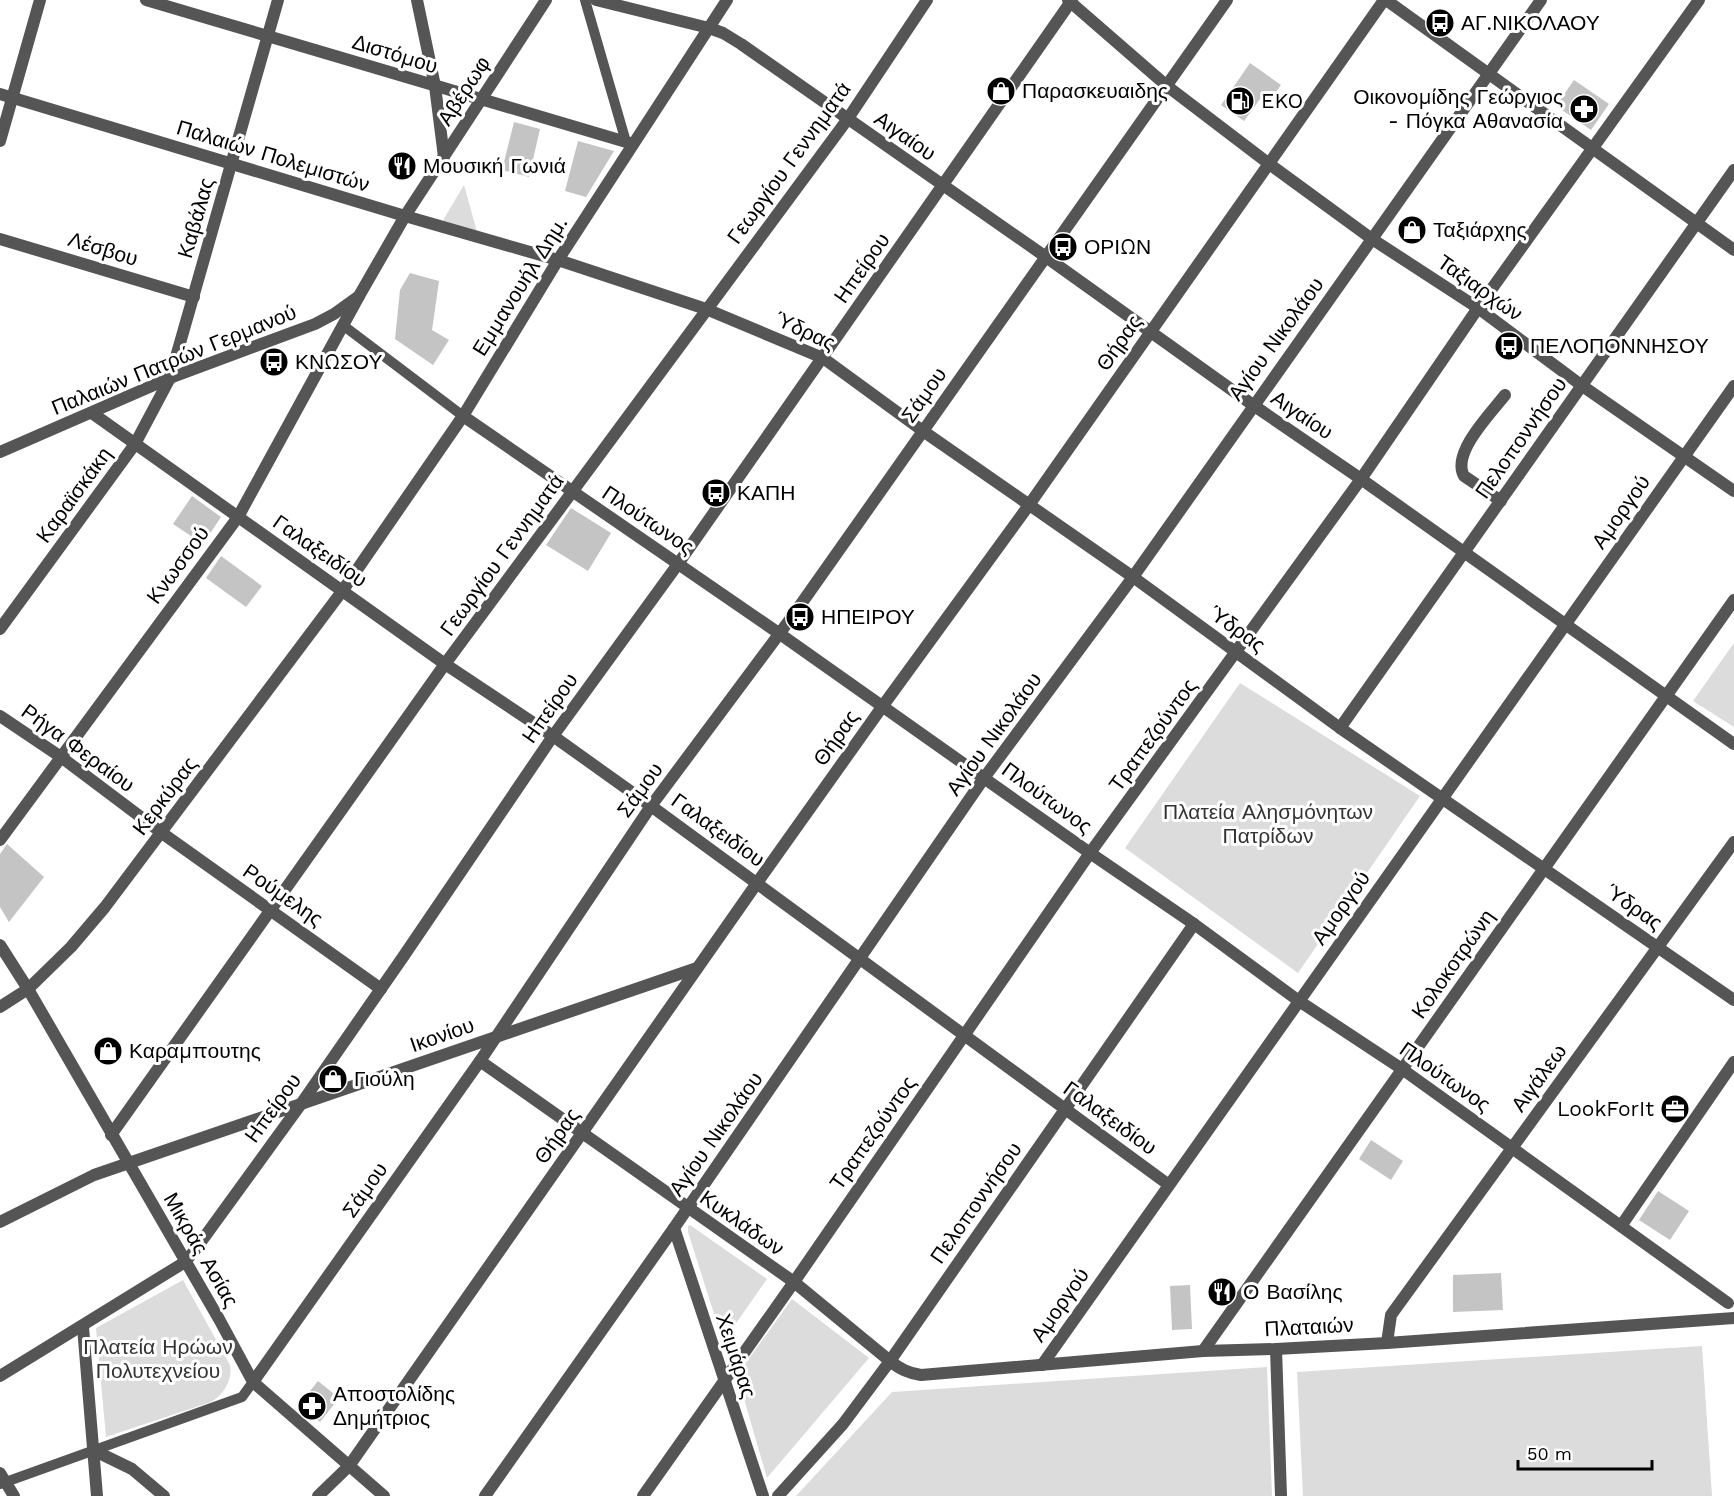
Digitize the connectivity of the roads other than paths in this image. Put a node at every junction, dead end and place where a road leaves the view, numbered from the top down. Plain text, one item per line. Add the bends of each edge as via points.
1 (40, 0) edge
2 (146, 0) edge
3 (278, 0) edge
4 (417, 0) edge
5 (546, 0) edge
6 (585, 0) edge
7 (597, 0) edge
8 (727, 0) edge
9 (927, 0) edge
10 (1227, 0) edge
11 (1385, 0) edge
12 (1540, 0) edge
13 (1699, 0) edge
14 (1070, 1) edge
15 (709, 28) junction
16 (268, 36) junction
17 (1489, 73) junction
18 (435, 86) junction
19 (1167, 86) junction
20 (6, 95) edge
21 (480, 100) junction
22 (847, 120) junction
23 (0, 141) edge
24 (629, 143) junction
25 (1594, 149) junction
26 (444, 157) junction
27 (1268, 163) junction
28 (232, 164) junction
29 (1734, 170) edge
30 (943, 186) junction
31 (405, 216) junction
32 (1697, 224) junction
33 (0, 239) edge
34 (1372, 239) junction
35 (1734, 250) edge
36 (1046, 256) junction
37 (558, 260) junction
38 (359, 296) junction
39 (194, 297) junction
40 (1478, 308) junction
41 (706, 309) junction
42 (344, 326) junction
43 (1151, 332) junction
44 (823, 358) junction
45 (170, 378) junction
46 (1581, 385) junction
47 (1734, 386) edge
48 (1505, 395) dead end
49 (1253, 405) junction
50 (92, 412) junction
51 (463, 416) junction
52 (923, 431) junction
53 (135, 444) junction
54 (0, 452) edge
55 (1684, 457) junction
56 (1361, 479) junction
57 (1734, 491) edge
58 (573, 492) junction
59 (1501, 501) junction
60 (1029, 505) junction
61 (238, 517) junction
62 (1464, 554) junction
63 (678, 564) junction
64 (1133, 577) junction
65 (343, 590) junction
66 (1734, 600) edge
67 (1565, 625) junction
68 (0, 629) edge
69 (780, 634) junction
70 (1236, 653) junction
71 (446, 664) junction
72 (1666, 696) junction
73 (882, 706) junction
74 (0, 716) edge
75 (1340, 728) junction
76 (553, 736) junction
77 (1734, 744) edge
78 (61, 757) junction
79 (984, 778) junction
80 (1442, 798) junction
81 (651, 806) junction
82 (162, 833) junction
83 (0, 840) edge
84 (1734, 842) edge
85 (1090, 853) junction
86 (1544, 869) junction
87 (757, 883) junction
88 (270, 910) junction
89 (1194, 924) junction
90 (0, 945) edge
91 (1659, 948) junction
92 (861, 958) junction
93 (697, 968) junction
94 (28, 989) junction
95 (381, 989) junction
96 (1734, 1000) edge
97 (1299, 1001) junction
98 (0, 1007) edge
99 (964, 1035) junction
100 (496, 1037) junction
101 (480, 1061) junction
102 (1734, 1062) edge
103 (1402, 1070) junction
104 (301, 1104) junction
105 (1065, 1110) junction
106 (583, 1133) junction
107 (111, 1135) junction
108 (1512, 1148) junction
109 (128, 1163) junction
110 (1169, 1185) junction
111 (687, 1209) junction
112 (0, 1222) edge
113 (1621, 1226) junction
114 (674, 1228) junction
115 (185, 1262) junction
116 (794, 1282) junction
117 (1731, 1298) edge
118 (1731, 1318) edge
119 (83, 1327) junction
120 (1387, 1343) junction
121 (1276, 1349) junction
122 (1203, 1351) junction
123 (890, 1361) junction
124 (1042, 1365) junction
125 (0, 1376) edge
126 (253, 1382) junction
127 (724, 1382) junction
128 (93, 1450) junction
129 (349, 1466) junction
130 (2, 1480) edge
131 (14, 1496) edge
132 (97, 1496) edge
133 (164, 1496) edge
134 (318, 1496) edge
135 (384, 1496) edge
136 (485, 1496) edge
137 (643, 1496) edge
138 (763, 1496) edge
139 (778, 1496) edge
140 (1281, 1496) edge

1 - 20 street
2 - 16 street, Διστόμου
3 - 16 street, Καβάλας
4 - 18 street
5 - 21 street, Αβέρωφ
6 - 24 street
7 - 15 street, Αιγαίου
8 - 15 street, Εμμανουήλ Δημ.
9 - 22 street, Γεωργίου Γεννηματά
10 - 19 street, Σάμου
11 - 17 street
11 - 27 street, Θήρας
12 - 17 street, Αγίου Νικολάου
13 - 25 street, Τραπεζούντος
14 - 19 street, Ταξιαρχών
14 - 30 street, Ηπείρου
15 - 22 street, Αιγαίου via 741,44
15 - 24 street, Εμμανουήλ Δημ.
16 - 18 street, Διστόμου
16 - 28 street, Καβάλας
17 - 25 street
17 - 34 street, Αγίου Νικολάου
18 - 21 street, Διστόμου
18 - 26 street
19 - 27 street, Ταξιαρχών
19 - 36 street, Σάμου
20 - 23 street
20 - 28 street, Παλαιών Πολεμιστών
21 - 24 street, Διστόμου
21 - 26 street, Αβέρωφ
22 - 30 street, Αιγαίου
22 - 41 street, Γεωργίου Γεννηματά
24 - 37 street, Εμμανουήλ Δημ.
25 - 32 street
25 - 40 street, Τραπεζούντος
26 - 31 street, Αβέρωφ
27 - 34 street, Ταξιαρχών
27 - 43 street, Θήρας
28 - 31 street, Παλαιών Πολεμιστών
28 - 39 street, Καβάλας
29 - 32 street, Πελοποννήσου
30 - 36 street, Αιγαίου
30 - 44 street, Ηπείρου
31 - 37 street, Παλαιών Πολεμιστών
31 - 38 street, Αβέρωφ
32 - 35 street
32 - 46 street, Πελοποννήσου
33 - 39 street, Λέσβου
34 - 40 street, Ταξιαρχών
34 - 49 street, Αγίου Νικολάου
36 - 43 street, Αιγαίου
36 - 52 street, Σάμου
37 - 41 street, Παλαιών Πολεμιστών
37 - 51 street, Εμμανουήλ Δημ.
38 - 42 street, Κνωσσού
38 - 45 street, Παλαιών Πατρών Γερμανού via 315,324
39 - 45 street, Καβάλας
40 - 46 street, Ταξιαρχών
40 - 56 street, Τραπεζούντος
41 - 44 street, Ύδρας
41 - 58 street, Γεωργίου Γεννηματά
42 - 51 street, Πλούτωνος
42 - 61 street, Κνωσσού
43 - 49 street, Αιγαίου
43 - 60 street, Θήρας
44 - 52 street, Ύδρας
44 - 63 street, Ηπείρου
45 - 50 street, Παλαιών Πατρών Γερμανού
45 - 53 street, Καραϊσκάκη
46 - 55 street, Ταξιαρχών
46 - 59 street, Πελοποννήσου
47 - 55 street, Αμοργού
48 - 59 street via 1465,448 1461,460 1464,476
49 - 56 street, Αιγαίου
49 - 64 street, Αγίου Νικολάου
50 - 53 street, Γαλαξειδίου
50 - 54 street, Παλαιών Πατρών Γερμανού
51 - 58 street, Πλούτωνος
51 - 65 street, Εμμανουήλ Δημ.
52 - 60 street, Ύδρας
52 - 69 street, Σάμου
53 - 61 street, Γαλαξειδίου
53 - 68 street, Καραϊσκάκη
55 - 57 street, Ταξιαρχών
55 - 67 street, Αμοργού
56 - 62 street, Αιγαίου
56 - 70 street, Τραπεζούντος
58 - 63 street, Πλούτωνος
58 - 71 street, Γεωργίου Γεννηματά
59 - 62 street, Πελοποννήσου
60 - 64 street, Ύδρας
60 - 73 street, Θήρας
61 - 65 street, Γαλαξειδίου
61 - 78 street, Κνωσσού
62 - 67 street, Αιγαίου
62 - 75 street, Πελοποννήσου
63 - 69 street, Πλούτωνος
63 - 76 street, Ηπείρου
64 - 70 street, Ύδρας
64 - 79 street, Αγίου Νικολάου
65 - 71 street, Γαλαξειδίου
65 - 82 street, Κερκύρας
66 - 72 street, Κολοκοτρώνη
67 - 72 street, Αιγαίου
67 - 80 street, Αμοργού
69 - 73 street, Πλούτωνος
69 - 81 street, Σάμου
70 - 75 street, Ύδρας
70 - 85 street, Τραπεζούντος
71 - 76 street, Γαλαξειδίου
71 - 88 street, Γεωργίου Γεννηματά
72 - 77 street, Αιγαίου
72 - 86 street, Κολοκοτρώνη
73 - 79 street, Πλούτωνος
73 - 87 street, Θήρας
74 - 78 street, Ρήγα Φεραίου
75 - 80 street, Ύδρας
76 - 81 street, Γαλαξειδίου
76 - 95 street, Ηπείρου
78 - 82 street, Ρήγα Φεραίου
78 - 83 street, Κνωσσού
79 - 85 street, Πλούτωνος
79 - 92 street, Αγίου Νικολάου
80 - 86 street, Ύδρας
80 - 97 street, Αμοργού
81 - 87 street, Γαλαξειδίου
81 - 100 street, Σάμου
82 - 88 street, Ρούμελης
82 - 94 street, Κερκύρας via 105,908
84 - 91 street, Αιγάλεω
85 - 89 street, Πλούτωνος
85 - 99 street, Τραπεζούντος
86 - 91 street, Ύδρας
86 - 103 street, Κολοκοτρώνη
87 - 92 street, Γαλαξειδίου
87 - 93 street, Θήρας
88 - 95 street, Ρούμελης
88 - 107 street, Γεωργίου Γεννηματά
89 - 97 street, Πλούτωνος
89 - 105 street, Πελοποννήσου
90 - 94 street, Μικράς Ασίας
91 - 96 street, Ύδρας
91 - 108 street, Αιγάλεω
92 - 99 street, Γαλαξειδίου
92 - 111 street, Αγίου Νικολάου
93 - 100 street, Ικονίου
93 - 106 street, Θήρας
94 - 98 street, Κερκύρας
94 - 107 street, Μικράς Ασίας
95 - 104 street, Ηπείρου
97 - 103 street, Πλούτωνος
97 - 110 street, Αμοργού
99 - 105 street, Γαλαξειδίου
99 - 116 street, Τραπεζούντος
100 - 101 street, Σάμου
100 - 104 street, Ικονίου
101 - 106 street, Κυκλάδων
101 - 126 street, Σάμου
102 - 113 street
103 - 108 street, Πλούτωνος
103 - 122 street, Κολοκοτρώνη
104 - 109 street, Ικονίου
104 - 115 street, Ηπείρου
105 - 110 street, Γαλαξειδίου
105 - 123 street, Πελοποννήσου
106 - 111 street, Κυκλάδων
106 - 129 street, Θήρας
107 - 109 street, Μικράς Ασίας
108 - 113 street, Πλούτωνος
108 - 120 street, Αιγάλεω via 1392,1315
109 - 112 street, Ικονίου via 94,1174
109 - 115 street, Μικράς Ασίας
110 - 124 street, Αμοργού
111 - 114 street, Αγίου Νικολάου
111 - 116 street, Κυκλάδων
113 - 117 street, Πλούτωνος
114 - 127 street, Χειμάρας
114 - 136 street, Αγίου Νικολάου
115 - 119 street, Ηπείρου
115 - 126 street, Μικράς Ασίας
116 - 123 street, Κυκλάδων
116 - 127 street, Τραπεζούντος
117 - 118 street
118 - 120 street, Πλαταιών
119 - 125 street, Ηπείρου
119 - 128 street
120 - 121 street, Πλαταιών
121 - 122 street, Πλαταιών
121 - 140 street
122 - 124 street, Πλαταιών
123 - 124 street, Πλαταιών via 902,1370 921,1375
123 - 139 street, Πελοποννήσου via 843,1424
126 - 128 street, Σάμου via 242,1397
126 - 129 street, Μικράς Ασίας
127 - 137 street, Τραπεζούντος
127 - 138 street, Χειμάρας
128 - 130 street, Σάμου
128 - 132 street
128 - 133 street via 132,1469
129 - 134 street, Θήρας
129 - 135 street, Μικράς Ασίας
130 - 131 street

